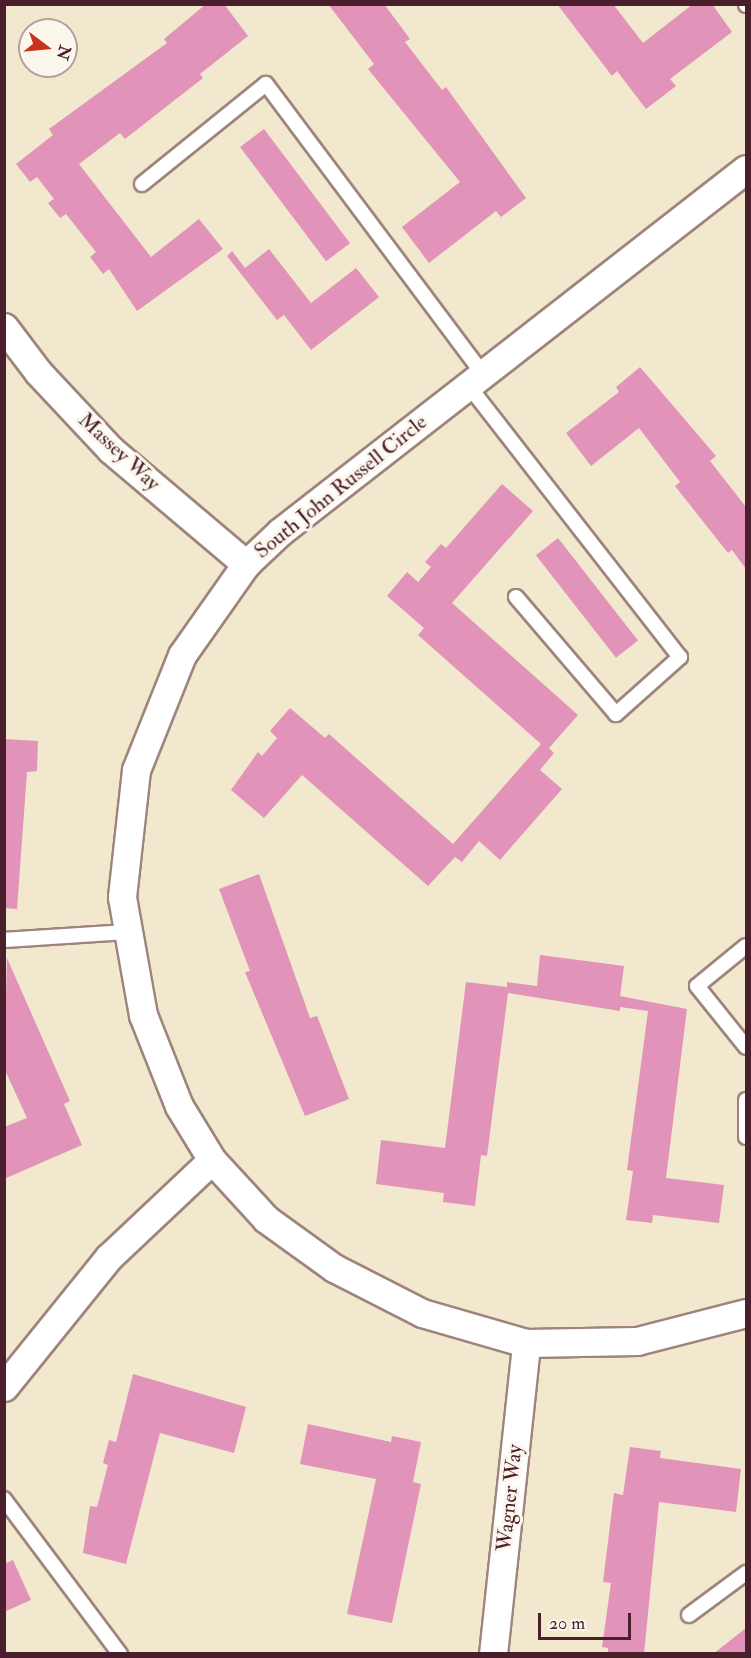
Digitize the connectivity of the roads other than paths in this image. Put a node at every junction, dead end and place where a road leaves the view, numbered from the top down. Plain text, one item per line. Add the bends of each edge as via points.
1 (747, 170) edge
2 (142, 184) dead end
3 (4, 327) edge
4 (476, 380) junction
5 (246, 564) junction
6 (516, 597) dead end
7 (128, 932) junction
8 (4, 939) edge
9 (747, 946) edge
10 (747, 1047) edge
11 (747, 1100) edge
12 (747, 1137) edge
13 (212, 1160) junction
14 (747, 1313) edge
15 (526, 1343) junction
16 (4, 1387) edge
17 (4, 1499) edge
18 (747, 1573) edge
19 (689, 1615) dead end
20 (120, 1653) edge
21 (493, 1653) edge

1 - 4 street, South John Russell Circle
2 - 4 lane via 266,84
3 - 5 street, Massey Way via 38,372 111,450
4 - 5 street, South John Russell Circle via 280,532
4 - 6 lane via 680,657 616,714
5 - 7 street, South John Russell Circle via 182,655 136,770 122,897
7 - 8 lane
7 - 13 street, South John Russell Circle via 143,1016 179,1106
9 - 10 lane via 697,986
11 - 12 lane
13 - 15 street, South John Russell Circle via 266,1219 334,1268 422,1313
13 - 16 street via 109,1257
14 - 15 street, South John Russell Circle via 637,1341
15 - 21 street, Wagner Way
17 - 20 lane
18 - 19 lane

